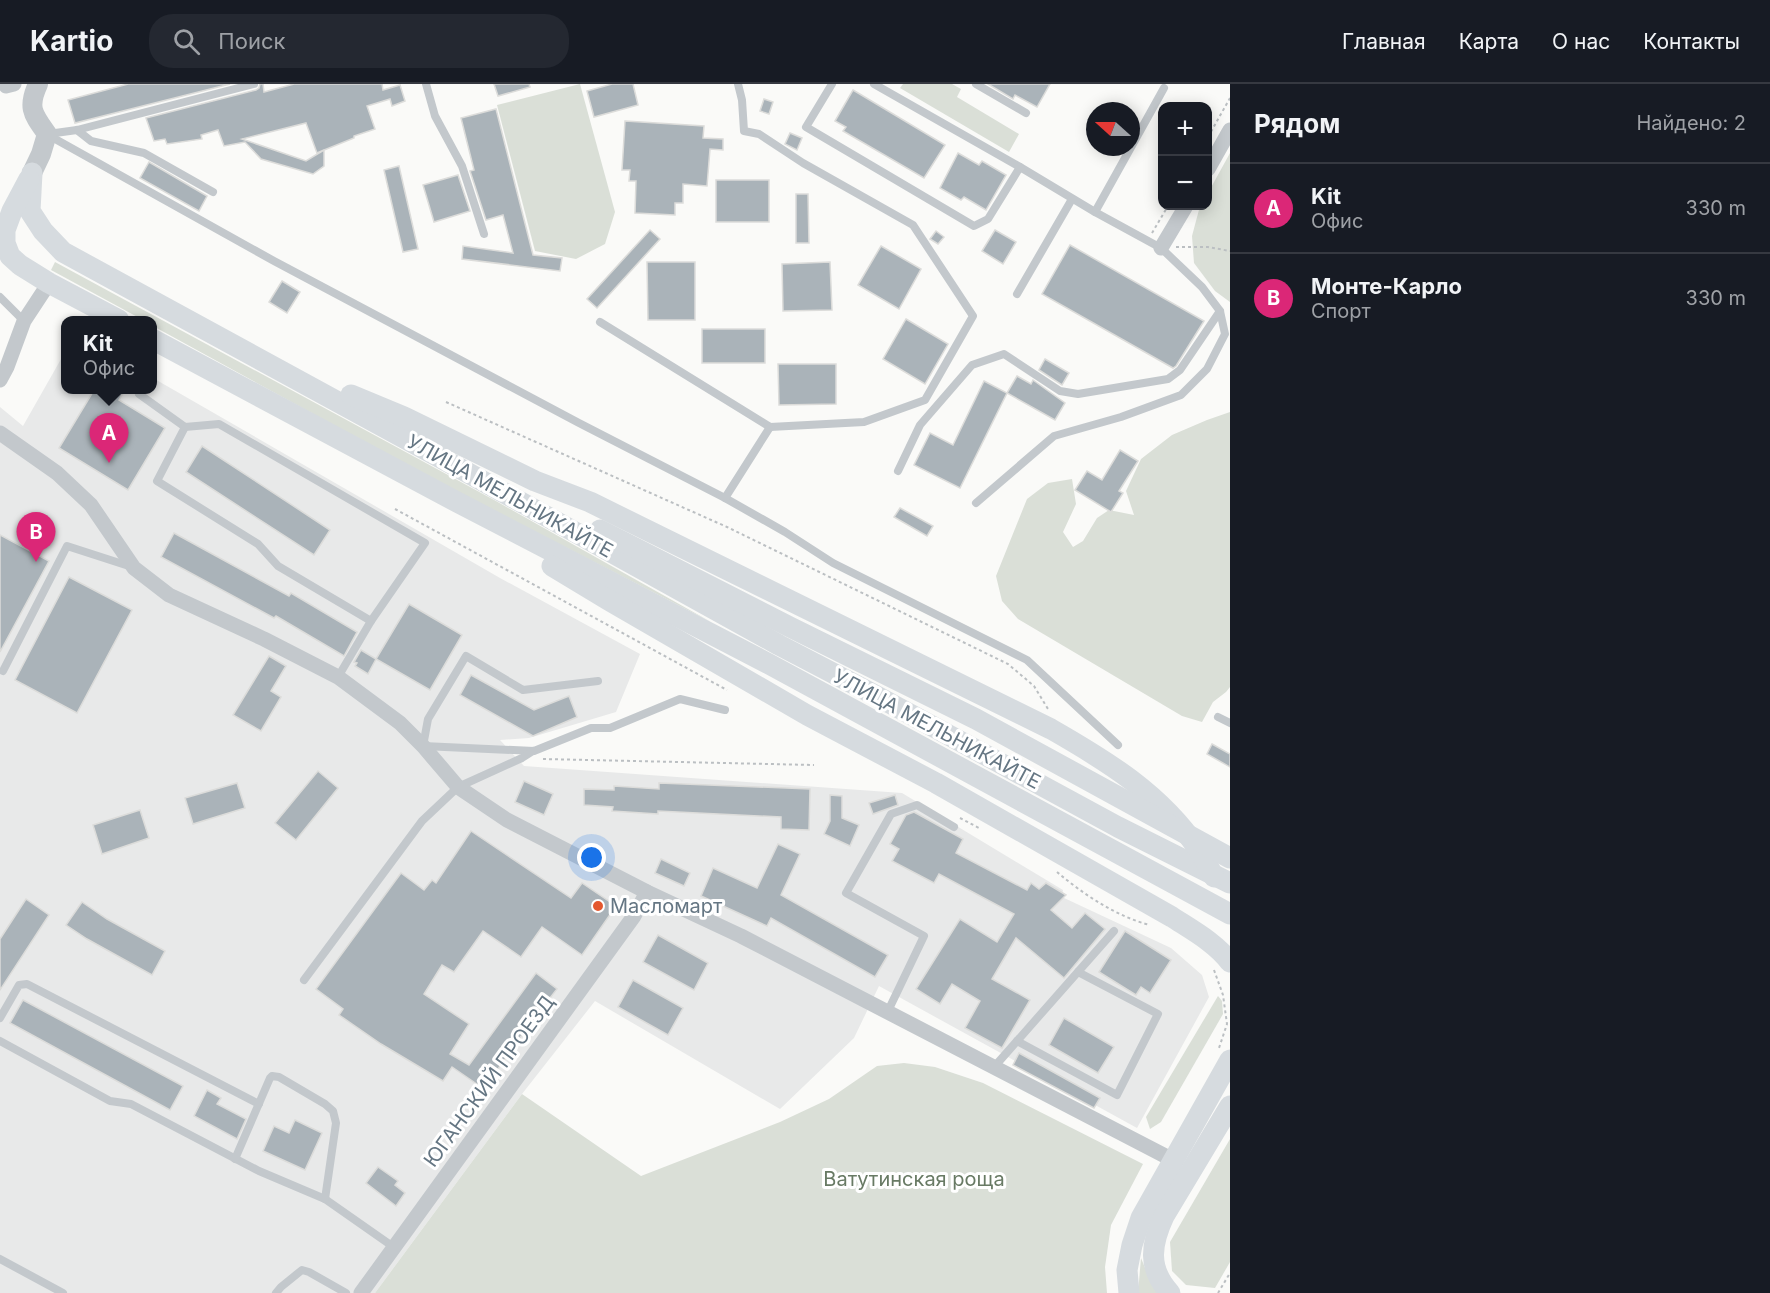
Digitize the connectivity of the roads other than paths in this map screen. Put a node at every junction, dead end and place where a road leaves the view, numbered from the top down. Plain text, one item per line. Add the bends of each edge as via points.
1 (38, 84) edge
2 (254, 84) edge
3 (426, 84) edge
4 (738, 84) edge
5 (832, 84) edge
6 (874, 84) edge
7 (976, 84) edge
8 (1163, 85) edge
9 (884, 87) edge
10 (1026, 113) dead end
11 (77, 130) junction
12 (1230, 130) edge
13 (47, 134) junction
14 (1212, 162) edge
15 (1020, 167) junction
16 (32, 173) joint
17 (213, 192) dead end
18 (1072, 199) junction
19 (1184, 210) edge
20 (21, 211) junction
21 (1095, 212) junction
22 (484, 234) dead end
23 (1167, 248) junction
24 (49, 283) junction
25 (1017, 294) dead end
26 (0, 297) edge
27 (1220, 311) junction
28 (110, 316) edge
29 (24, 321) junction
30 (600, 322) dead end
31 (157, 341) edge
32 (276, 367) junction
33 (0, 380) edge
34 (139, 394) dead end
35 (185, 427) junction
36 (770, 427) junction
37 (0, 433) edge
38 (898, 471) dead end
39 (470, 474) junction
40 (725, 498) junction
41 (457, 502) junction
42 (976, 503) dead end
43 (134, 568) junction
44 (371, 621) junction
45 (3, 671) dead end
46 (338, 677) junction
47 (598, 681) dead end
48 (724, 710) dead end
49 (1218, 717) dead end
50 (1230, 723) edge
51 (423, 746) junction
52 (1118, 746) dead end
53 (534, 751) junction
54 (458, 787) junction
55 (954, 826) dead end
56 (1230, 858) edge
57 (1230, 884) edge
58 (647, 892) junction
59 (1230, 914) edge
60 (1114, 931) dead end
61 (1225, 961) edge
62 (1078, 972) junction
63 (304, 980) dead end
64 (888, 1011) junction
65 (0, 1018) edge
66 (0, 1041) edge
67 (1017, 1041) junction
68 (1225, 1053) edge
69 (995, 1066) junction
70 (259, 1104) junction
71 (1230, 1106) edge
72 (235, 1159) junction
73 (1173, 1160) junction
74 (325, 1199) junction
75 (395, 1248) junction
76 (0, 1259) edge
77 (63, 1293) edge
78 (276, 1293) edge
79 (346, 1293) edge
80 (361, 1293) edge
81 (1129, 1293) edge
82 (1170, 1293) edge

1 - 13 street via 32,97 33,114
2 - 11 lane
3 - 22 lane via 435,116 462,166
4 - 36 lane via 744,131 759,134 913,225 973,316 925,400 864,422
5 - 15 lane via 806,127 974,226 988,219
6 - 9 lane
7 - 10 lane
8 - 21 lane
9 - 15 lane
11 - 13 lane
11 - 17 lane via 91,141 144,153
12 - 14 street
13 - 16 street
13 - 40 lane via 274,261
15 - 18 lane
16 - 20 main road
18 - 21 lane
18 - 25 lane
19 - 23 street
20 - 24 main road via 5,230 10,256
20 - 32 main road, УЛИЦА МЕЛЬНИКАЙТЕ via 63,252
21 - 23 lane
23 - 27 lane
24 - 28 main road
24 - 29 street
26 - 29 lane
27 - 38 lane via 1180,370 1168,379 1078,394 1060,392 1004,354 972,365 920,425
27 - 42 lane via 1225,334 1207,369 1180,395 1054,436
29 - 33 street
30 - 36 lane
31 - 41 main road, УЛИЦА МЕЛЬНИКАЙТЕ
32 - 39 main road, УЛИЦА МЕЛЬНИКАЙТЕ
32 - 59 main road via 404,417 535,481 590,502 1051,729 1105,760 1170,813 1198,849
34 - 35 lane
35 - 44 lane via 157,481 258,544 278,566
35 - 44 lane via 219,424 425,543
36 - 40 lane
37 - 43 street via 57,473 91,506
39 - 56 main road via 599,529 976,719
39 - 57 main road, УЛИЦА МЕЛЬНИКАЙТЕ via 778,645
40 - 52 lane via 833,563 1027,660
41 - 59 main road, УЛИЦА МЕЛЬНИКАЙТЕ via 769,664
41 - 61 main road via 610,602 1172,917 1202,937
43 - 45 lane via 67,546
43 - 46 street via 169,595
44 - 46 lane
46 - 51 street via 400,723
47 - 51 lane via 523,690 466,656 428,719
48 - 53 lane via 680,699 610,728 591,729
49 - 50 lane
51 - 53 lane
51 - 54 street
53 - 54 lane
54 - 58 street via 507,820
54 - 63 lane via 422,821
55 - 64 lane via 917,805 891,814 846,893 924,936
58 - 64 street
58 - 75 street, ЮГАНСКИЙ ПРОЕЗД via 634,916
60 - 62 lane
62 - 67 lane
62 - 67 lane via 1158,1014 1117,1095
64 - 69 street
65 - 70 lane via 19,985 27,984
66 - 72 lane via 110,1101 131,1104
67 - 69 lane
68 - 73 main road
69 - 73 street
70 - 72 lane
70 - 74 lane via 270,1078 276,1076 333,1111 336,1123
71 - 82 main road via 1156,1233 1153,1262 1156,1274
72 - 74 lane
73 - 81 main road via 1141,1218 1132,1245 1127,1270
74 - 75 lane
75 - 80 street, ЮГАНСКИЙ ПРОЕЗД
76 - 77 lane
78 - 79 lane via 305,1270

